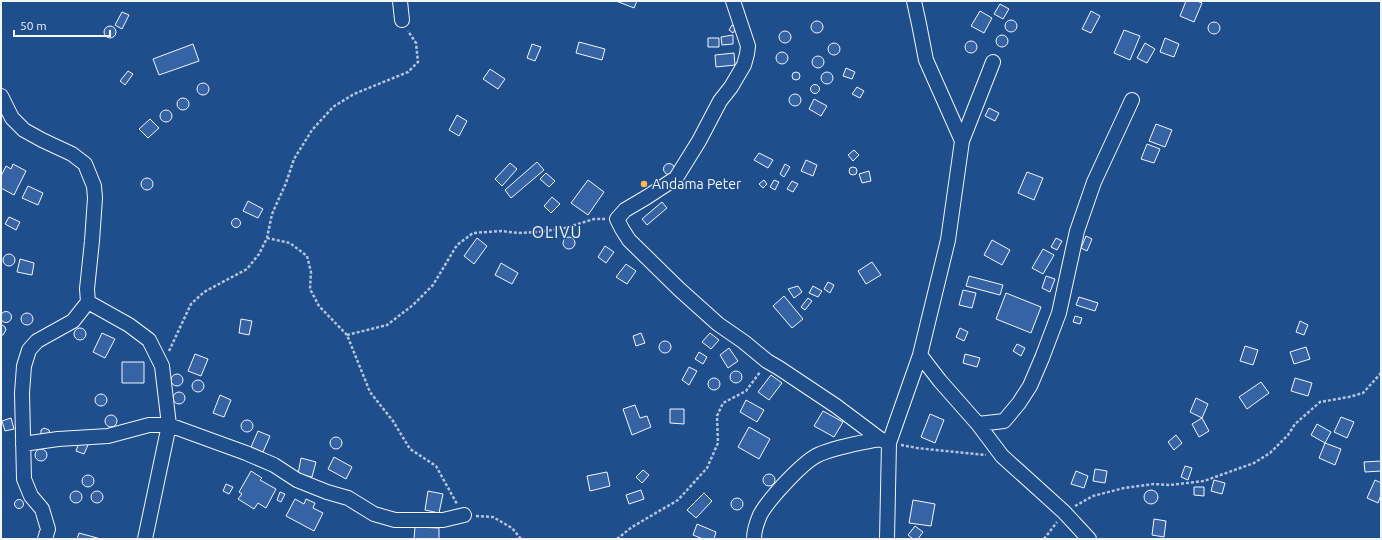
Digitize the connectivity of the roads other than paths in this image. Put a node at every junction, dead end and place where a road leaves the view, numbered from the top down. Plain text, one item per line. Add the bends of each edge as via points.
1 (400, 1) edge
2 (733, 1) edge
3 (914, 1) edge
4 (402, 20) road end
5 (993, 62) dead end
6 (1, 96) edge
7 (1132, 100) dead end
8 (962, 141) junction
9 (88, 302) junction
10 (920, 355) junction
11 (978, 424) junction
12 (169, 425) junction
13 (884, 441) junction
14 (24, 444) junction
15 (464, 515) road end
16 (45, 539) edge
17 (145, 539) edge
18 (754, 539) edge
19 (887, 539) edge
20 (1089, 539) edge

1 - 4 street
2 - 13 street via 748,46 744,65 720,101 676,178 624,210 617,219 628,240 718,324 767,361
3 - 8 street via 926,60
5 - 8 street
6 - 9 street via 12,118 24,130 72,154 85,164 89,172 95,198
7 - 11 street via 1094,182 1077,231 1059,313 1030,386 1004,421
8 - 10 street via 948,240
9 - 12 street via 129,324 149,340 162,366
9 - 14 street via 73,321 37,340 30,350 24,366 22,393
10 - 11 street
10 - 13 street
11 - 20 street via 1002,456 1064,512
12 - 14 street via 149,424 108,436
12 - 15 street via 274,465 297,480 348,498 374,514 395,520 442,520
12 - 17 street
13 - 18 street via 848,445 818,454 795,472 774,496 760,515
13 - 19 street
14 - 16 street via 24,479 31,496 42,509 48,529

